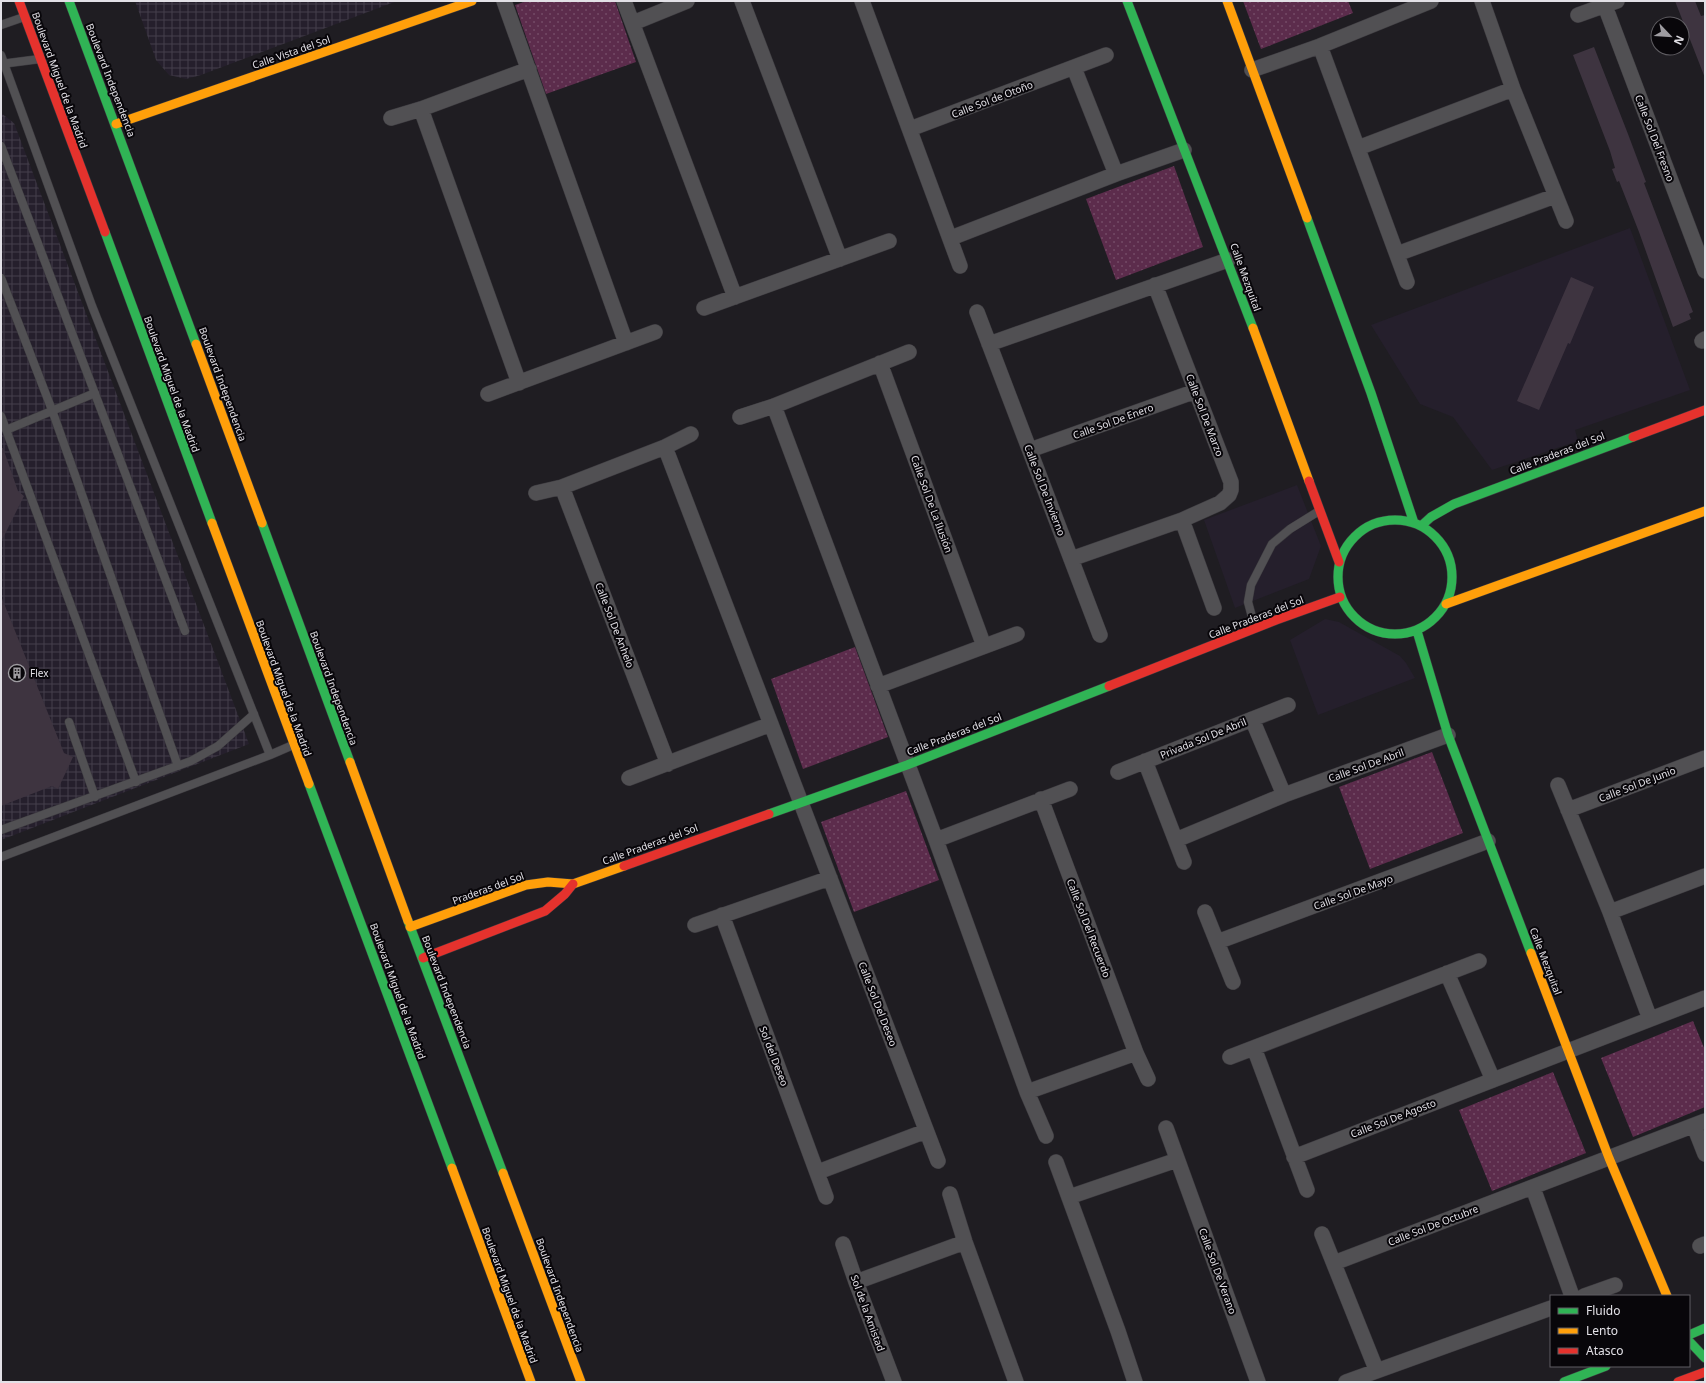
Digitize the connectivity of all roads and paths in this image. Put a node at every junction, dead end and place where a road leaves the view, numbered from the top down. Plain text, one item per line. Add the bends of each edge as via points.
1 (19, 1) edge
2 (68, 1) edge
3 (73, 1) edge
4 (472, 1) edge
5 (504, 1) edge
6 (624, 1) edge
7 (687, 1) edge
8 (742, 1) edge
9 (862, 1) edge
10 (1127, 1) edge
11 (1227, 1) edge
12 (1431, 1) edge
13 (1482, 1) edge
14 (1611, 3) edge
15 (73, 12) junction
16 (1578, 15) dead end
17 (24, 17) junction
18 (633, 23) junction
19 (1, 25) edge
20 (1320, 46) junction
21 (1, 55) edge
22 (1106, 55) dead end
23 (40, 59) junction
24 (2, 64) edge
25 (1074, 68) junction
26 (528, 69) junction
27 (1252, 70) junction
28 (1513, 89) junction
29 (421, 109) junction
30 (391, 118) dead end
31 (116, 124) junction
32 (910, 130) junction
33 (1, 146) edge
34 (1358, 148) junction
35 (1184, 150) junction
36 (1116, 174) junction
37 (1555, 196) junction
38 (1566, 221) dead end
39 (951, 238) junction
40 (889, 241) dead end
41 (1397, 254) junction
42 (840, 259) junction
43 (1228, 260) junction
44 (960, 266) dead end
45 (1705, 271) edge
46 (1, 278) edge
47 (1407, 282) dead end
48 (1155, 285) junction
49 (735, 297) junction
50 (704, 308) dead end
51 (977, 312) dead end
52 (655, 332) dead end
53 (626, 343) junction
54 (989, 344) junction
55 (909, 352) dead end
56 (880, 363) junction
57 (520, 383) junction
58 (1196, 391) junction
59 (95, 393) junction
60 (488, 394) dead end
61 (774, 406) junction
62 (52, 410) junction
63 (1705, 410) edge
64 (1, 416) edge
65 (740, 417) dead end
66 (6, 430) junction
67 (691, 434) dead end
68 (666, 447) junction
69 (1030, 450) junction
70 (562, 487) junction
71 (536, 493) dead end
72 (1320, 511) junction
73 (1705, 511) edge
74 (1182, 520) junction
75 (1418, 525) junction
76 (1071, 559) junction
77 (1339, 562) junction
78 (1340, 597) junction
79 (1446, 604) junction
80 (1214, 608) dead end
81 (1255, 629) junction
82 (185, 631) dead end
83 (1417, 631) junction
84 (1017, 634) dead end
85 (1100, 635) dead end
86 (984, 646) junction
87 (878, 686) junction
88 (1288, 705) dead end
89 (254, 714) junction
90 (1252, 719) junction
91 (69, 722) dead end
92 (771, 724) junction
93 (1448, 735) junction
94 (293, 745) junction
95 (270, 755) junction
96 (1705, 758) edge
97 (1145, 761) junction
98 (668, 764) junction
99 (907, 765) junction
100 (178, 766) junction
101 (1118, 772) dead end
102 (629, 778) dead end
103 (136, 782) junction
104 (1558, 785) dead end
105 (1070, 789) dead end
106 (1284, 795) junction
107 (95, 797) junction
108 (1041, 799) junction
109 (801, 801) junction
110 (1568, 810) junction
111 (1, 830) edge
112 (936, 840) junction
113 (1176, 840) junction
114 (1488, 841) junction
115 (1, 857) edge
116 (1184, 862) dead end
117 (1705, 876) edge
118 (830, 878) junction
119 (573, 884) junction
120 (1205, 912) dead end
121 (1610, 912) junction
122 (722, 915) junction
123 (695, 925) dead end
124 (410, 927) junction
125 (1217, 942) junction
126 (423, 958) junction
127 (1479, 961) dead end
128 (1447, 973) junction
129 (1233, 982) dead end
130 (1705, 998) edge
131 (1650, 1019) junction
132 (1254, 1048) junction
133 (1570, 1052) junction
134 (1136, 1053) junction
135 (1230, 1057) dead end
136 (1148, 1079) dead end
137 (1493, 1080) junction
138 (1027, 1092) junction
139 (1699, 1124) edge
140 (1166, 1128) dead end
141 (926, 1131) junction
142 (1046, 1136) dead end
143 (1705, 1154) edge
144 (1294, 1157) junction
145 (1609, 1158) junction
146 (1177, 1160) junction
147 (938, 1161) dead end
148 (1056, 1162) dead end
149 (818, 1172) junction
150 (1532, 1188) junction
151 (1307, 1190) dead end
152 (950, 1194) dead end
153 (826, 1197) dead end
154 (1069, 1197) junction
155 (1322, 1234) dead end
156 (965, 1242) junction
157 (843, 1244) dead end
158 (1334, 1263) junction
159 (856, 1282) junction
160 (1615, 1285) dead end
161 (1572, 1295) edge
162 (1587, 1295) edge
163 (1667, 1295) edge
164 (1550, 1308) edge
165 (1705, 1328) edge
166 (1690, 1335) edge
167 (1690, 1342) edge
168 (1705, 1358) edge
169 (1603, 1367) edge
170 (1686, 1367) edge
171 (1376, 1369) junction
172 (1705, 1372) edge
173 (1684, 1381) edge
174 (531, 1382) edge
175 (581, 1382) edge
176 (894, 1382) edge
177 (1016, 1382) edge
178 (1135, 1382) edge
179 (1258, 1382) edge
180 (1346, 1382) edge
181 (1564, 1382) edge

1 - 17 street, Boulevard Miguel de la Madrid
2 - 15 street, Boulevard Independencia
3 - 15 lane
4 - 31 street, Calle Vista del Sol
5 - 26 street
6 - 18 street
7 - 18 street
8 - 42 street
9 - 32 street
10 - 35 street, Calle Mezquital
11 - 27 street
12 - 20 street
13 - 28 street
14 - 16 street, Calle Sol Del Fresno
14 - 45 street, Calle Sol Del Fresno
15 - 31 street, Boulevard Independencia
17 - 19 lane
17 - 23 street, Boulevard Miguel de la Madrid
18 - 49 street
20 - 27 street
20 - 34 street
21 - 24 lane
22 - 25 street, Calle Sol de Otoño
23 - 24 lane
23 - 94 street, Boulevard Miguel de la Madrid
24 - 89 lane via 92,306
25 - 32 street, Calle Sol de Otoño
25 - 36 street
26 - 29 street
26 - 53 street
27 - 75 street
28 - 34 street
28 - 37 street
29 - 30 street
29 - 57 street
31 - 124 street, Boulevard Independencia
32 - 39 street
33 - 59 lane
34 - 41 street
35 - 36 street
35 - 43 street, Calle Mezquital
36 - 39 street
37 - 38 street
37 - 41 street
39 - 44 street
40 - 42 street
41 - 47 street
42 - 49 street
43 - 48 street
43 - 72 street, Calle Mezquital
46 - 62 lane
48 - 54 street
48 - 58 street, Calle Sol De Marzo
49 - 50 street
51 - 54 street, Calle Sol De Invierno
52 - 53 street
53 - 57 street
54 - 69 street, Calle Sol De Invierno
55 - 56 street
56 - 61 street
56 - 86 street, Calle Sol De La Ilusión
57 - 60 street
58 - 69 street, Calle Sol De Enero
58 - 74 street, Calle Sol De Marzo via 1231,490 1220,503
59 - 62 lane
59 - 82 lane
61 - 65 street
61 - 87 street
62 - 66 lane
62 - 100 lane
63 - 75 street, Calle Praderas del Sol via 1454,504
64 - 66 lane
66 - 103 lane
67 - 68 street
68 - 70 street
68 - 92 street
69 - 76 street, Calle Sol De Invierno
70 - 71 street
70 - 98 street, Calle Sol De Anhelo
72 - 77 street, Calle Mezquital
72 - 81 lane via 1290,529 1272,544 1251,585 1248,602
73 - 79 street
74 - 76 street, Calle Sol De Marzo
74 - 80 street
75 - 77 street via 1396,520 1377,523 1360,531 1347,545
75 - 79 street via 1436,537 1446,552 1452,569 1451,587
76 - 85 street, Calle Sol De Invierno
77 - 78 street via 1337,580
78 - 81 street, Calle Praderas del Sol
78 - 83 street via 1350,613 1363,626 1380,633 1399,635
79 - 83 street via 1434,620
81 - 99 street, Calle Praderas del Sol
83 - 93 street, Calle Mezquital
84 - 86 street
86 - 87 street
87 - 99 street
88 - 90 street, Privada Sol De Abril
89 - 95 lane
89 - 100 lane via 218,746
90 - 97 street, Privada Sol De Abril
90 - 106 street
91 - 107 lane
92 - 98 street
92 - 109 street
93 - 106 street, Calle Sol De Abril
93 - 114 street, Calle Mezquital
94 - 95 lane
94 - 174 street, Boulevard Miguel de la Madrid
95 - 115 lane
96 - 110 street, Calle Sol De Junio
97 - 101 street, Privada Sol De Abril
97 - 113 street
98 - 102 street
99 - 109 street, Calle Praderas del Sol
99 - 112 street
100 - 103 lane
103 - 107 lane
104 - 110 street
105 - 108 street
106 - 113 street, Calle Sol De Abril
107 - 111 lane
108 - 112 street
108 - 134 street, Calle Sol Del Recuerdo
109 - 118 street, Calle Sol Del Deseo
109 - 119 street, Calle Praderas del Sol
110 - 121 street
112 - 138 street
113 - 116 street
114 - 125 street, Calle Sol De Mayo
114 - 133 street, Calle Mezquital
117 - 121 street
118 - 122 street
118 - 141 street, Calle Sol Del Deseo
119 - 124 street, Praderas del Sol via 548,882 526,885
119 - 126 street via 541,914
120 - 125 street
121 - 131 street
122 - 123 street
122 - 149 street, Sol del Deseo
124 - 126 street, Boulevard Independencia
125 - 129 street
126 - 175 street, Boulevard Independencia
127 - 128 street
128 - 132 street
128 - 137 street
130 - 131 street
131 - 133 street
132 - 135 street
132 - 144 street
133 - 137 street, Calle Sol De Agosto
133 - 145 street, Calle Mezquital
134 - 136 street, Calle Sol Del Recuerdo
134 - 138 street
137 - 144 street, Calle Sol De Agosto
138 - 142 street
139 - 143 street
139 - 145 street, Calle Sol De Octubre
140 - 146 street, Calle Sol De Verano
141 - 147 street, Calle Sol Del Deseo
141 - 149 street
144 - 151 street
145 - 150 street, Calle Sol De Octubre
145 - 163 street, Calle Mezquital
146 - 154 street
146 - 179 street, Calle Sol De Verano
148 - 154 street
149 - 153 street, Sol del Deseo
150 - 158 street, Calle Sol De Octubre
150 - 161 street
152 - 156 street
154 - 178 street
155 - 158 street
156 - 159 street
156 - 177 street
157 - 159 street, Sol de la Amistad
158 - 171 street
159 - 176 street, Sol de la Amistad
160 - 162 street
164 - 171 street
165 - 166 street
167 - 168 street
169 - 181 street
170 - 173 street
171 - 180 street
172 - 173 street

